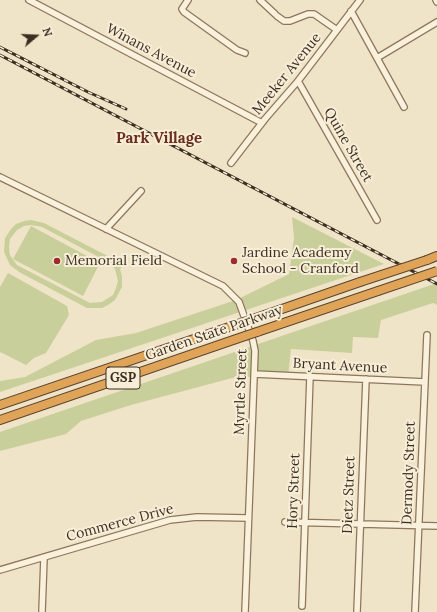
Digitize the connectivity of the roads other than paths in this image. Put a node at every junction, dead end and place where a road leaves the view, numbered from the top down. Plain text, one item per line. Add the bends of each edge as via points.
1 (29, 0) edge
2 (188, 0) edge
3 (260, 0) edge
4 (360, 0) edge
5 (352, 11) junction
6 (437, 22) edge
7 (338, 30) junction
8 (245, 53) dead end
9 (377, 58) junction
10 (298, 81) junction
11 (404, 106) dead end
12 (262, 123) junction
13 (231, 163) dead end
14 (0, 177) edge
15 (141, 191) dead end
16 (377, 220) dead end
17 (106, 229) junction
18 (437, 256) edge
19 (437, 271) edge
20 (427, 335) dead end
21 (254, 374) junction
22 (310, 376) junction
23 (366, 379) junction
24 (425, 382) junction
25 (0, 405) edge
26 (0, 420) edge
27 (248, 518) junction
28 (285, 522) dead end
29 (305, 522) junction
30 (360, 524) junction
31 (419, 526) junction
32 (437, 526) edge
33 (44, 558) junction
34 (0, 570) edge
35 (302, 606) dead end
36 (42, 612) edge
37 (245, 612) edge
38 (357, 612) edge
39 (415, 612) edge

1 - 12 street, Winans Avenue
2 - 8 street via 182,9 184,12
3 - 7 street via 284,21 314,14
4 - 5 street, Meeker Avenue
5 - 7 street, Meeker Avenue
5 - 9 street
6 - 9 street
7 - 10 street, Meeker Avenue
9 - 11 street
10 - 12 street, Meeker Avenue
10 - 16 street, Quine Street
12 - 13 street, Meeker Avenue
14 - 17 street, Myrtle Street
15 - 17 street
17 - 21 street, Myrtle Street via 223,286 233,295 242,308 254,344
18 - 25 highway, Garden State Parkway / GSP, bridge
19 - 26 highway, Garden State Parkway / GSP, bridge
20 - 24 street, Dermody Street
21 - 22 street, Bryant Avenue
21 - 27 street, Myrtle Street
22 - 23 street, Bryant Avenue
22 - 29 street, Hory Street
23 - 24 street, Bryant Avenue
23 - 30 street, Dietz Street
24 - 31 street, Dermody Street
27 - 33 street, Commerce Drive via 197,517 170,520
27 - 37 street, Myrtle Street
28 - 29 street
29 - 30 street
29 - 35 street, Hory Street
30 - 31 street
30 - 38 street, Dietz Street
31 - 32 street
31 - 39 street, Dermody Street
33 - 34 street, Commerce Drive
33 - 36 street

